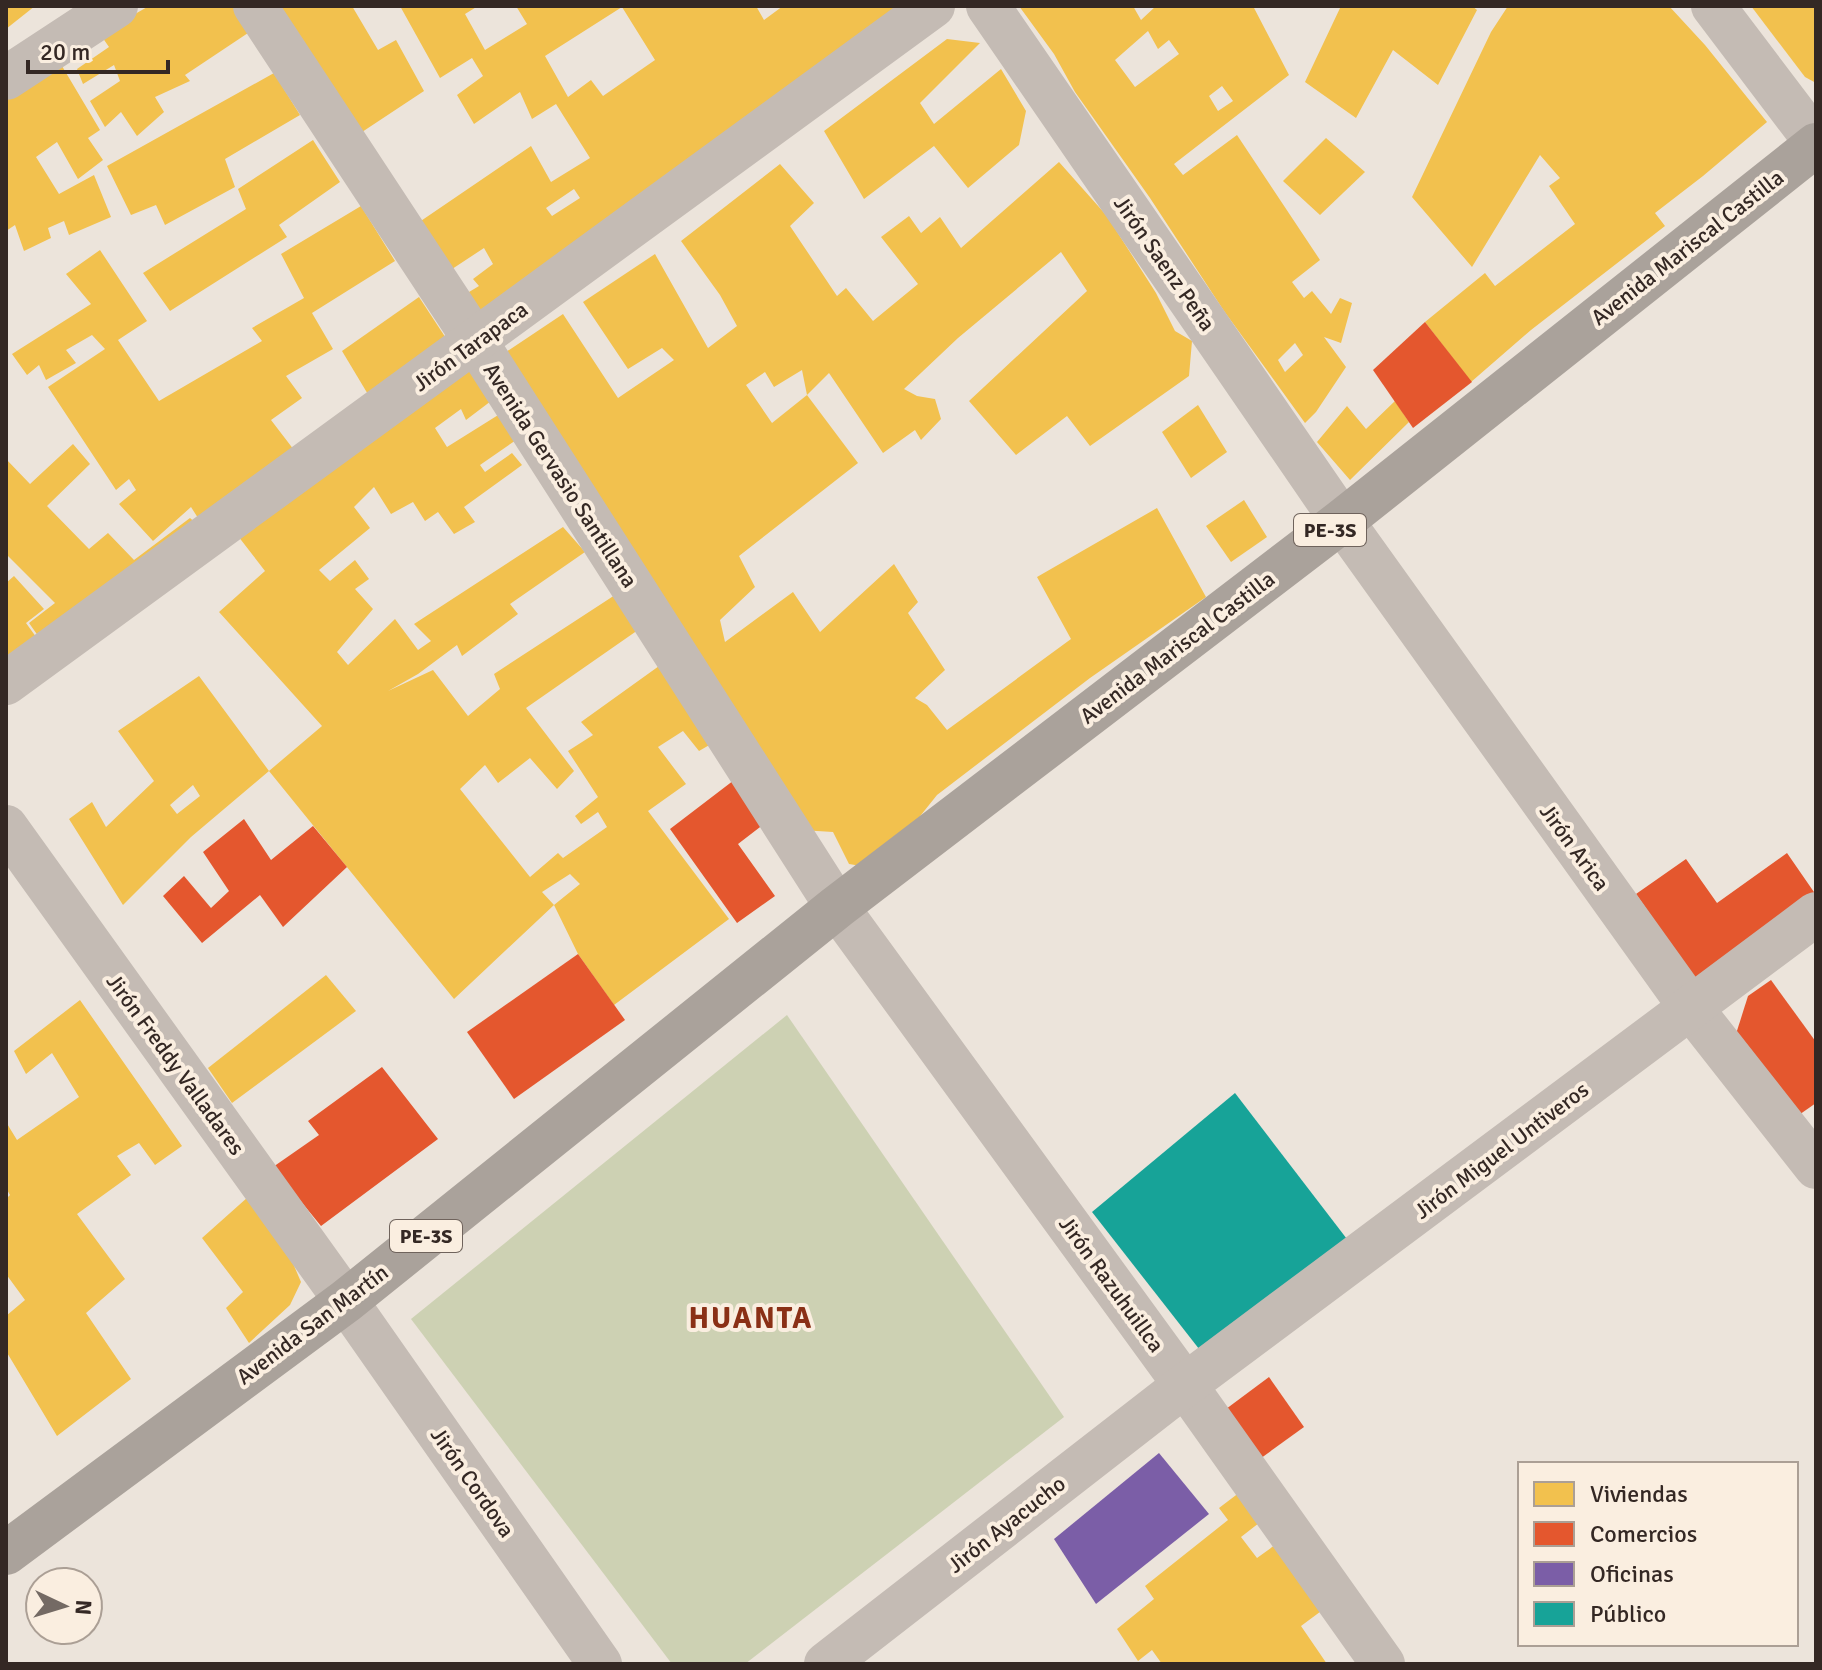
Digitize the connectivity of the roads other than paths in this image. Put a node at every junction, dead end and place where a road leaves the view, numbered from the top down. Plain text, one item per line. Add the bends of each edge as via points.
1 (116, 6) edge
2 (255, 6) edge
3 (933, 6) edge
4 (988, 6) edge
5 (1713, 6) edge
6 (6, 78) edge
7 (1816, 144) edge
8 (476, 342) junction
9 (1342, 521) junction
10 (6, 683) edge
11 (6, 827) edge
12 (837, 907) junction
13 (1816, 914) edge
14 (1691, 1008) junction
15 (1816, 1167) edge
16 (346, 1301) junction
17 (1185, 1385) junction
18 (6, 1553) edge
19 (600, 1664) edge
20 (826, 1664) edge
21 (1383, 1664) edge

1 - 6 street
2 - 8 street, Avenida Gervasio Santillana
3 - 8 street, Jirón Tarapaca
4 - 9 street, Jirón Saenz Peña
5 - 7 street
7 - 9 highway, Avenida Mariscal Castilla / PE-3S
8 - 10 street, Jirón Tarapaca
8 - 12 street, Avenida Gervasio Santillana
9 - 12 highway, Avenida Mariscal Castilla / PE-3S
9 - 14 street, Jirón Arica
11 - 16 street, Jirón Freddy Valladares
12 - 16 highway, Avenida San Martín / PE-3S
12 - 17 street, Jirón Razuhuillca
13 - 14 street, Jirón Miguel Untiveros
14 - 15 street, Jirón Arica
14 - 17 street, Jirón Miguel Untiveros
16 - 18 highway, Avenida San Martín / PE-3S
16 - 19 street, Jirón Cordova
17 - 20 street, Jirón Ayacucho
17 - 21 street, Jirón Razuhuillca

